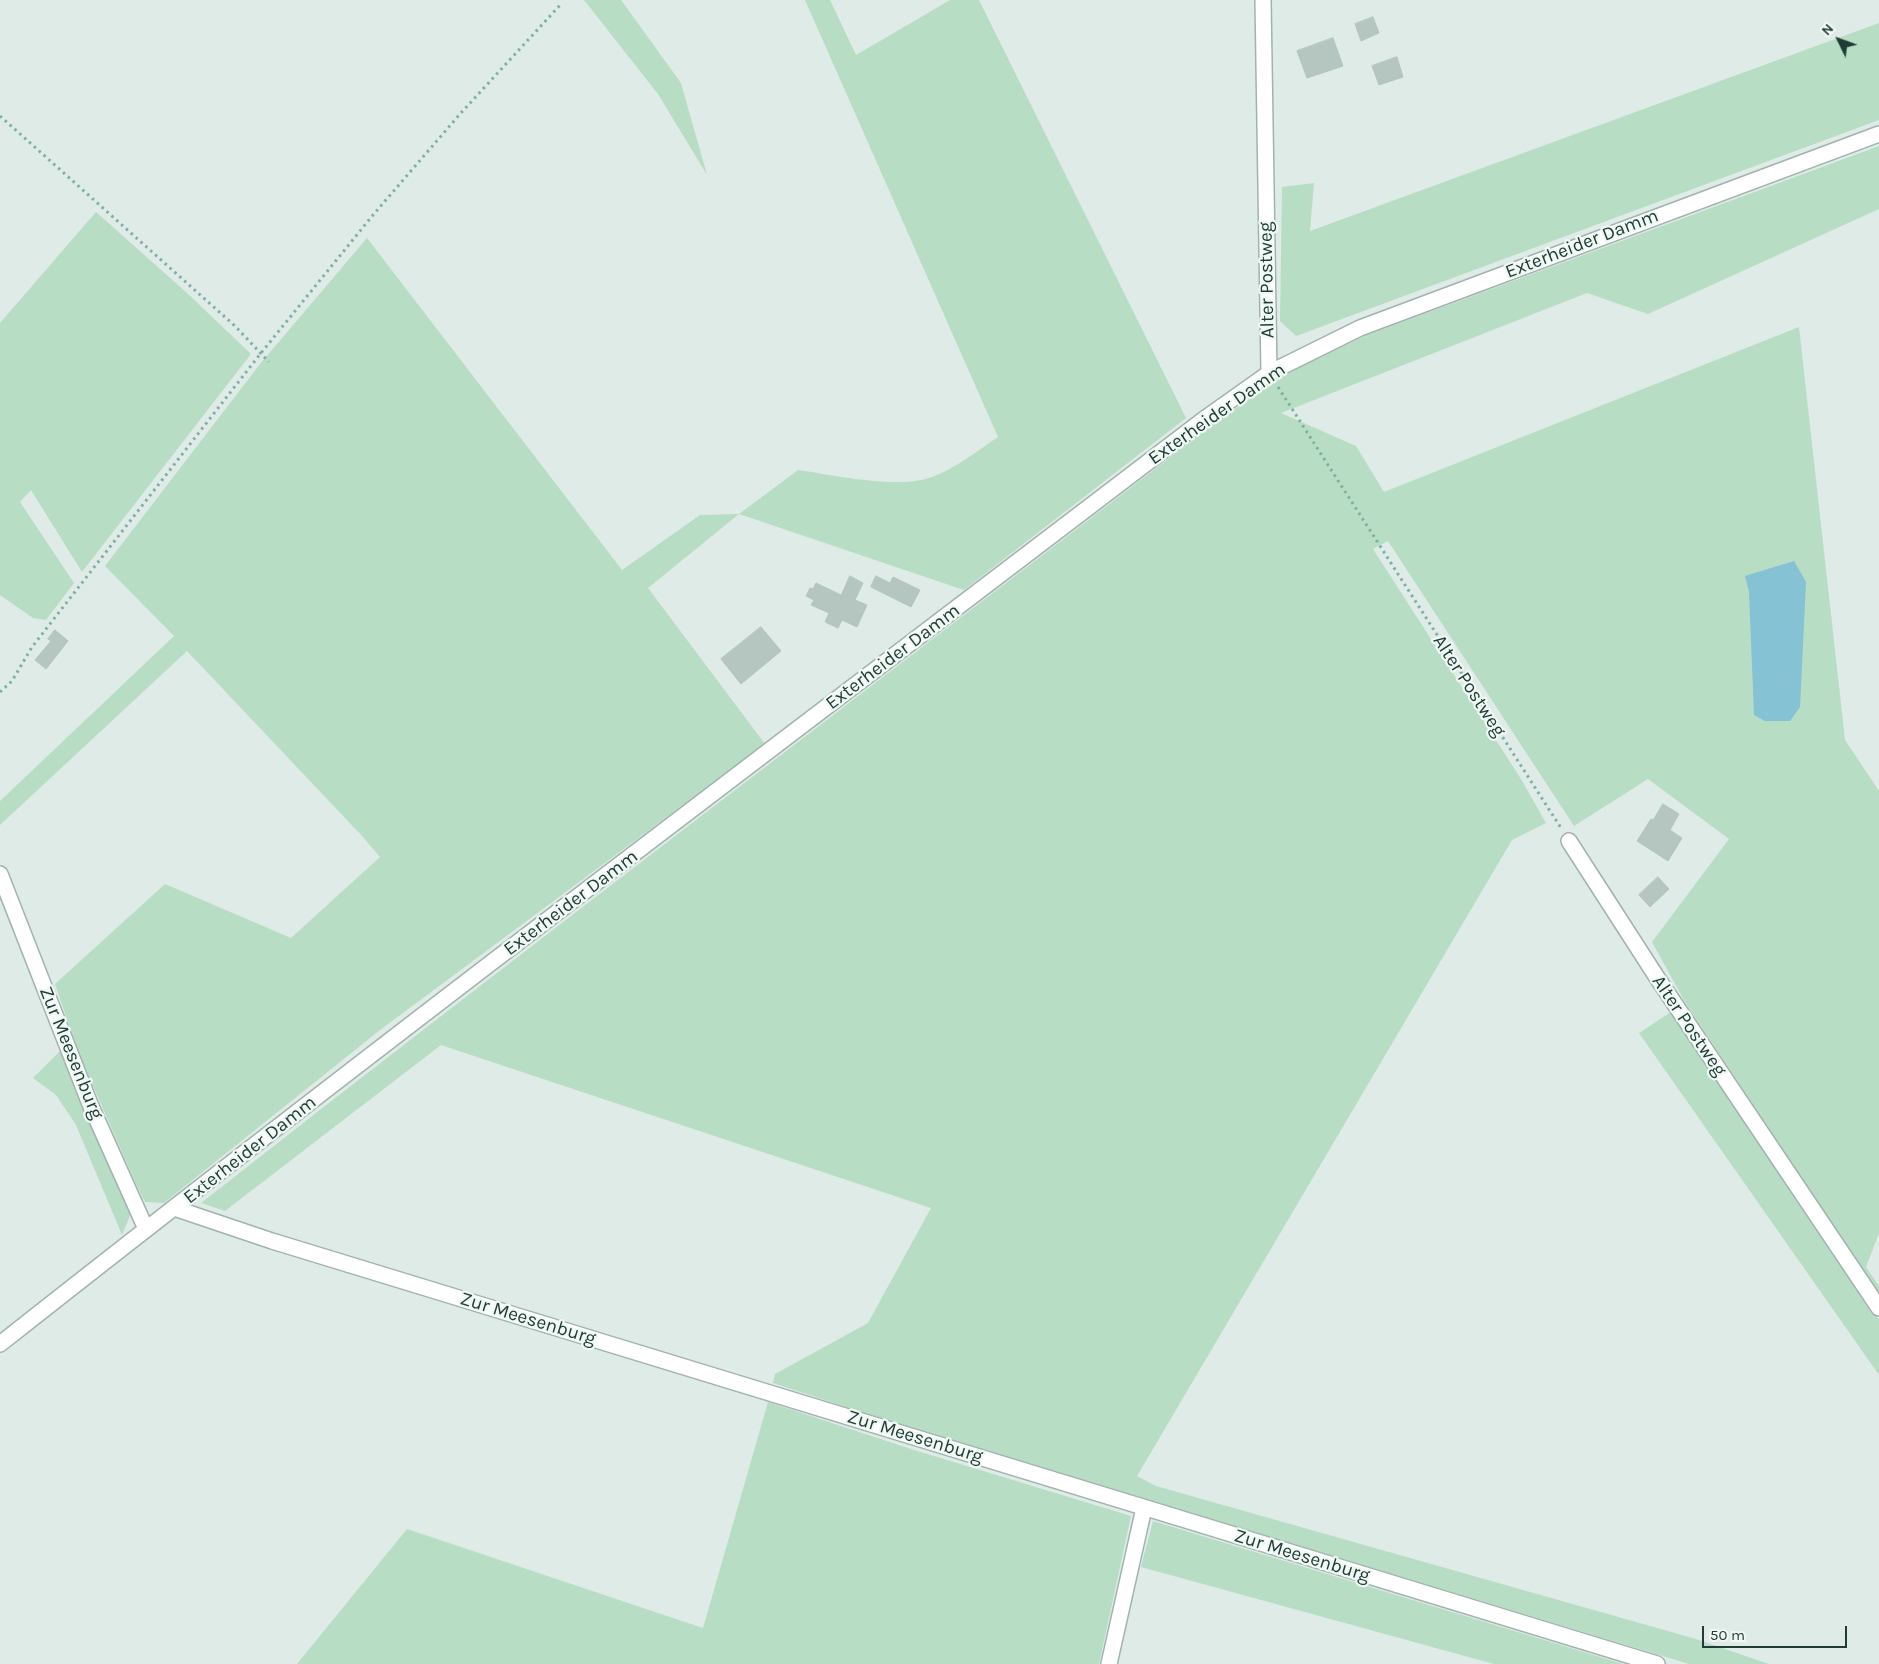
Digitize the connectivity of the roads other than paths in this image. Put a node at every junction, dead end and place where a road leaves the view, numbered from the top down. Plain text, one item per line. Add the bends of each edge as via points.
1 (1263, 0) edge
2 (1879, 134) edge
3 (1269, 373) junction
4 (1569, 841) road end
5 (0, 874) edge
6 (174, 1208) junction
7 (146, 1229) junction
8 (1879, 1308) edge
9 (0, 1344) edge
10 (1144, 1508) junction
11 (1108, 1664) edge
12 (1657, 1664) edge

1 - 3 street, Alter Postweg
2 - 3 street, Exterheider Damm via 1360,328
3 - 6 street, Exterheider Damm via 1199,422
4 - 8 street, Alter Postweg
5 - 7 street, Zur Meesenburg via 90,1104
6 - 7 street, Exterheider Damm
6 - 10 street, Zur Meesenburg via 272,1241
7 - 9 street, Exterheider Damm
10 - 11 street
10 - 12 street, Zur Meesenburg

